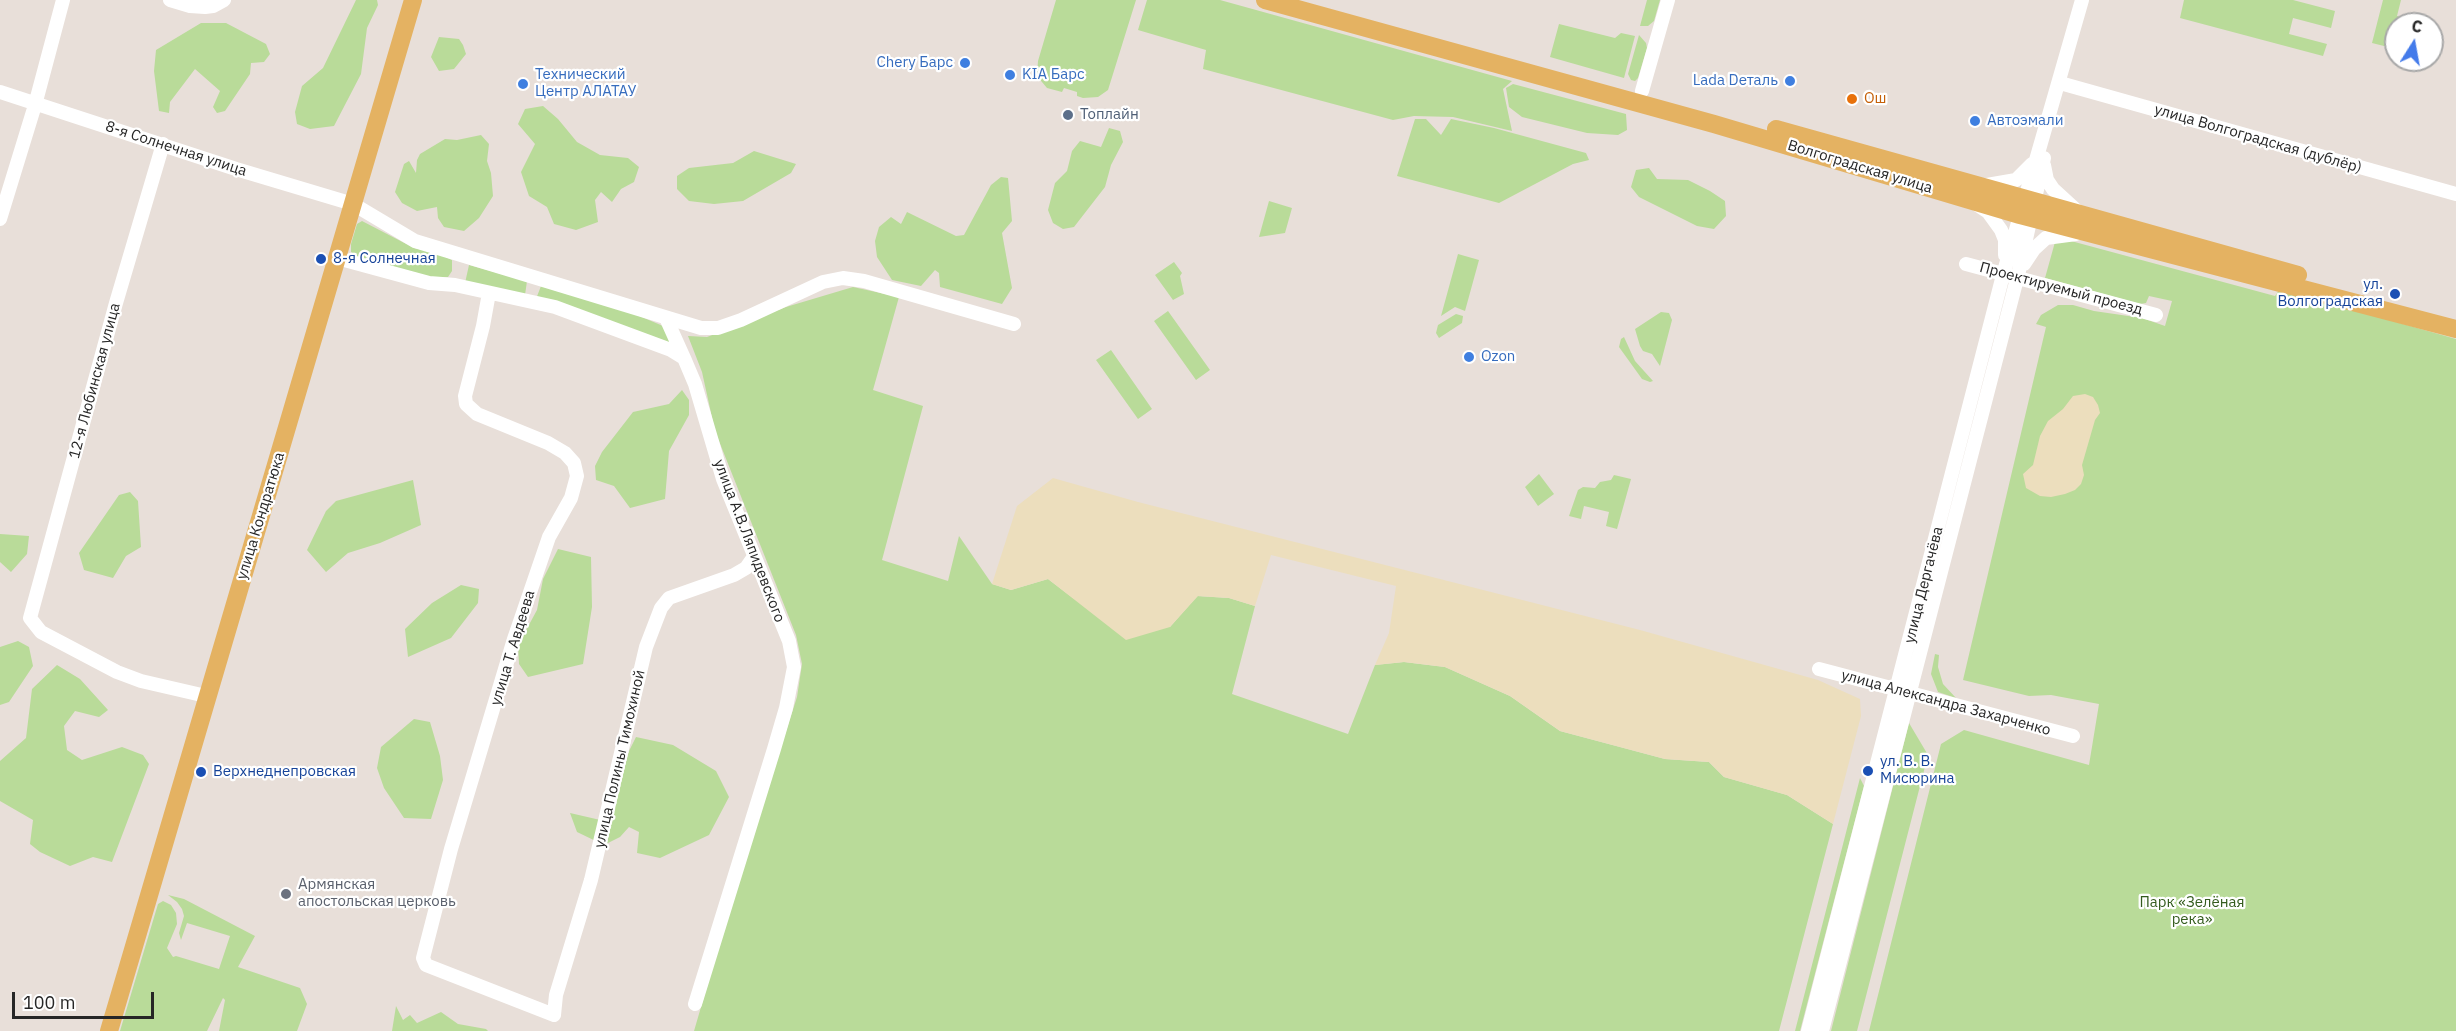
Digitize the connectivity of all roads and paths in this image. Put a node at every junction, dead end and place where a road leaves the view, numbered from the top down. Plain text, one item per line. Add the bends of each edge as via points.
1 (63, 0) edge
2 (170, 0) edge
3 (224, 0) edge
4 (413, 0) edge
5 (1265, 0) edge
6 (1300, 0) edge
7 (1668, 0) edge
8 (2082, 0) edge
9 (1489, 57) junction
10 (2060, 83) junction
11 (1642, 91) junction
12 (0, 92) edge
13 (35, 105) junction
14 (163, 144) junction
15 (2039, 160) junction
16 (1968, 191) junction
17 (2456, 194) edge
18 (353, 204) junction
19 (2028, 209) junction
20 (2084, 216) junction
21 (0, 219) edge
22 (2093, 234) junction
23 (337, 258) junction
24 (1966, 264) dead end
25 (2011, 273) junction
26 (489, 293) junction
27 (2156, 315) dead end
28 (666, 318) junction
29 (2456, 318) edge
30 (1014, 324) dead end
31 (2456, 329) edge
32 (684, 358) junction
33 (753, 558) junction
34 (1819, 669) dead end
35 (1895, 690) junction
36 (1910, 694) junction
37 (206, 696) junction
38 (2073, 736) dead end
39 (695, 1004) dead end
40 (554, 1015) joint
41 (109, 1031) edge
42 (1808, 1031) edge
43 (1822, 1031) edge

1 - 13 street
2 - 3 street via 205,7
4 - 18 main road, улица Кондратюка
5 - 9 main road, Волгоградская улица
6 - 9 main road, Волгоградская улица
7 - 11 street
8 - 10 street, улица Дергачёва
9 - 11 main road, Волгоградская улица
9 - 16 main road, Волгоградская улица via 1714,124
10 - 15 street, улица Дергачёва
10 - 17 street, улица Волгоградская (дублёр)
11 - 16 main road, Волгоградская улица
12 - 13 street, 8-я Солнечная улица
13 - 14 street, 8-я Солнечная улица
13 - 21 street
14 - 18 street, 8-я Солнечная улица
14 - 37 street, 12-я Любинская улица via 30,618 41,632 117,672
15 - 16 street via 2013,181
15 - 19 street, улица Дергачёва
15 - 20 street via 2053,189
16 - 19 main road, Волгоградская улица
16 - 25 street via 2001,230
18 - 23 main road, улица Кондратюка
18 - 28 street, 8-я Солнечная улица via 415,241
19 - 20 main road, Волгоградская улица
19 - 22 main road, Волгоградская улица
19 - 25 street, улица Дергачёва
20 - 29 main road, Волгоградская улица
22 - 25 street via 2046,238
22 - 31 main road, Волгоградская улица
23 - 26 street via 429,283
23 - 37 main road, улица Кондратюка
24 - 25 street, Проектируемый проезд
25 - 27 street, Проектируемый проезд
25 - 35 street, улица Дергачёва
25 - 36 street, улица Дергачёва
26 - 32 street via 555,308
26 - 40 street, улица Т. Авдеева via 466,404 477,414 565,453 574,463 577,476 571,498 549,537 514,639 423,958 426,965 436,970
28 - 30 street, 8-я Солнечная улица via 701,328 718,328 823,282 843,278 864,280
28 - 32 street, улица А.В.Ляпидевского
32 - 33 street, улица А.В.Ляпидевского
33 - 39 street, улица А.В.Ляпидевского via 789,641 792,681
33 - 40 street, улица Полины Тимохиной via 734,575 669,598 661,608 646,647 591,880 556,995
34 - 35 street, улица Александра Захарченко
35 - 36 street, улица Александра Захарченко
35 - 42 street, улица Дергачёва
36 - 38 street, улица Александра Захарченко
36 - 43 street, улица Дергачёва
37 - 41 main road, улица Кондратюка

